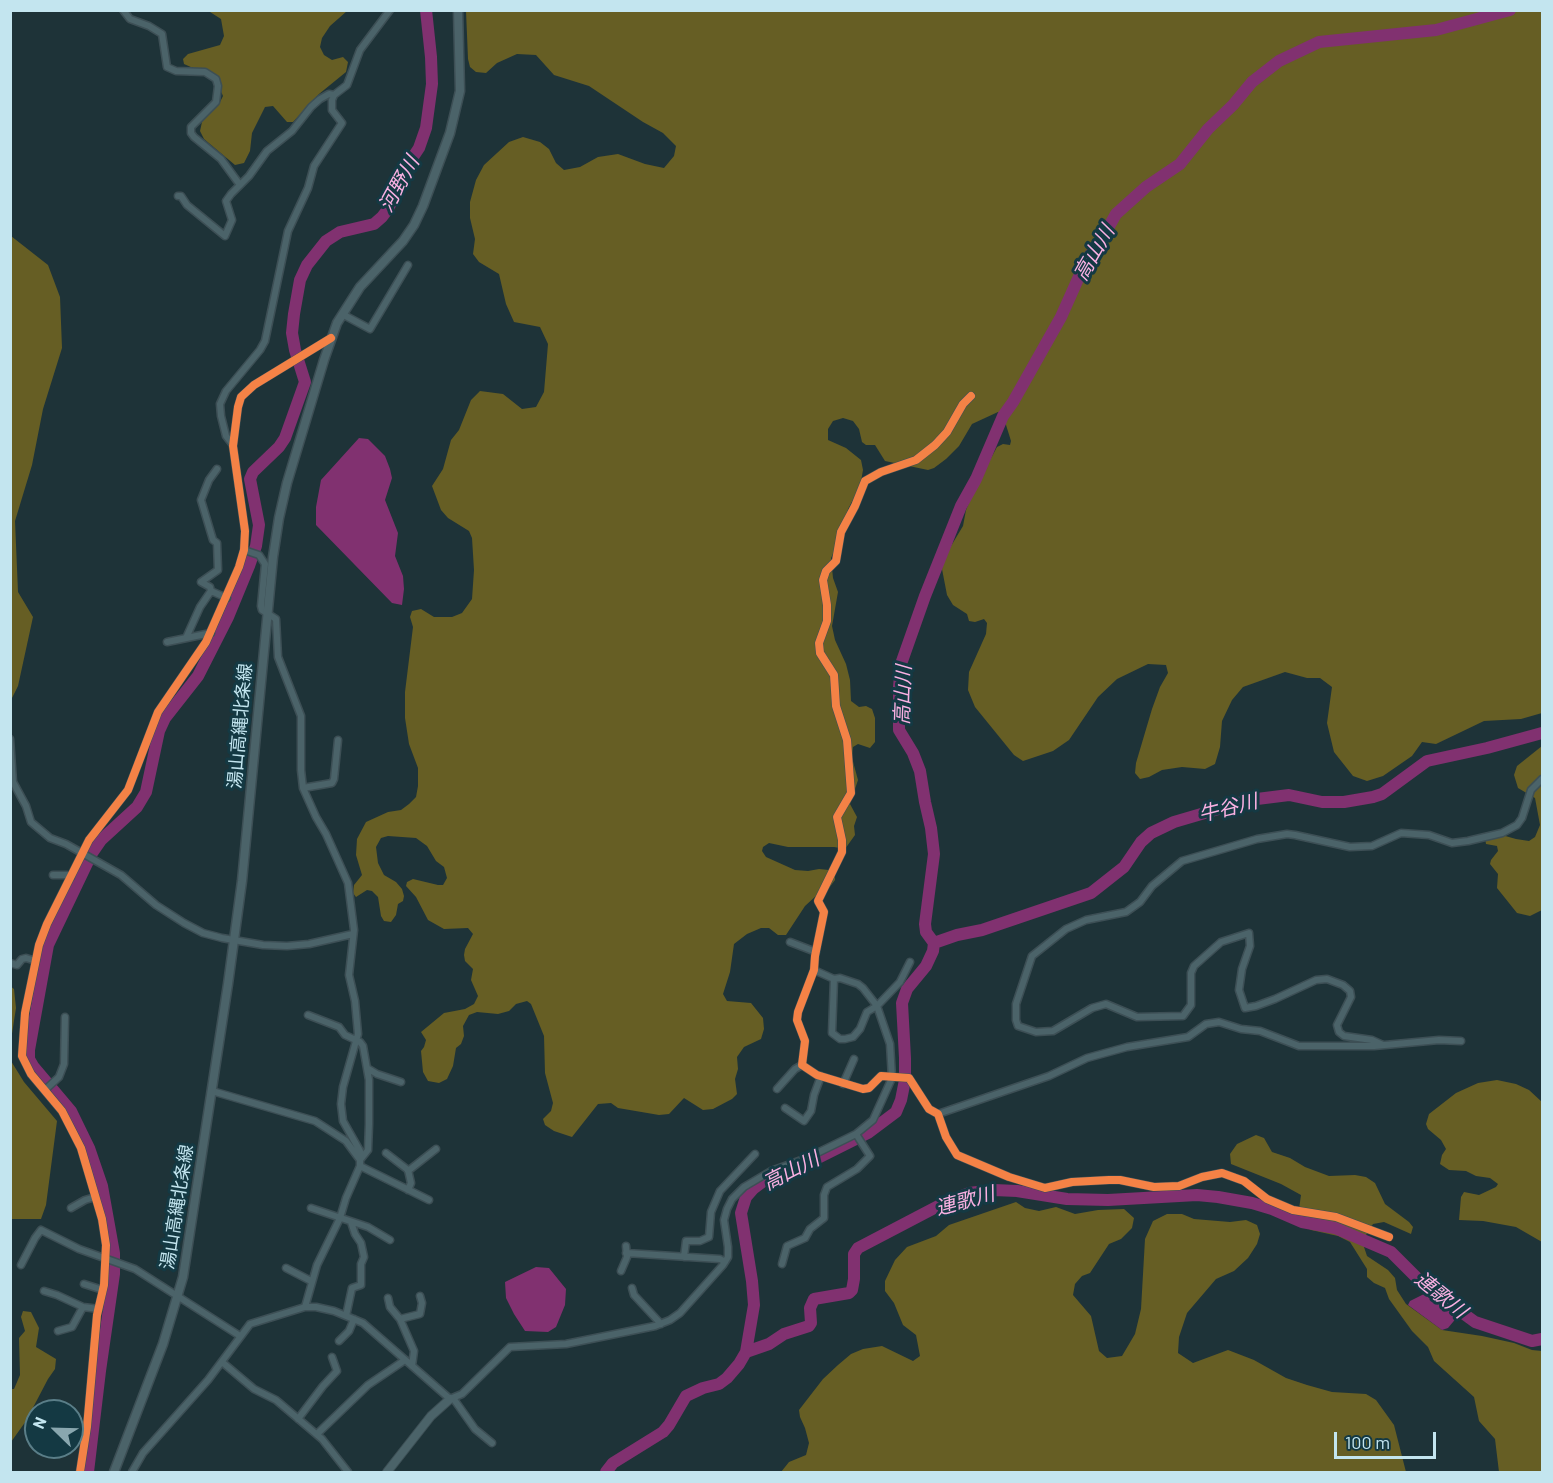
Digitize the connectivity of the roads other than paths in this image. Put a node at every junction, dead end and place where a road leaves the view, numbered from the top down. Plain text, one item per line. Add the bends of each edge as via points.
1 (123, 10) edge
2 (390, 10) edge
3 (458, 10) edge
4 (334, 95) junction
5 (240, 185) junction
6 (178, 196) dead end
7 (408, 265) dead end
8 (342, 314) junction
9 (331, 338) junction
10 (971, 396) dead end
11 (233, 446) junction
12 (217, 469) dead end
13 (246, 550) junction
14 (211, 591) junction
15 (227, 598) junction
16 (268, 614) junction
17 (211, 633) junction
18 (186, 638) junction
19 (167, 642) dead end
20 (10, 739) edge
21 (338, 740) dead end
22 (1542, 779) edge
23 (303, 788) junction
24 (83, 854) junction
25 (53, 875) dead end
26 (71, 877) junction
27 (35, 928) dead end
28 (44, 931) junction
29 (353, 934) junction
30 (234, 941) junction
31 (790, 942) dead end
32 (816, 952) junction
33 (36, 961) junction
34 (910, 962) dead end
35 (10, 963) edge
36 (814, 970) junction
37 (834, 979) junction
38 (877, 1006) junction
39 (308, 1015) dead end
40 (65, 1017) dead end
41 (356, 1041) junction
42 (1461, 1041) dead end
43 (1383, 1045) junction
44 (854, 1059) dead end
45 (802, 1065) junction
46 (367, 1068) junction
47 (821, 1076) junction
48 (892, 1078) junction
49 (401, 1082) dead end
50 (843, 1084) junction
51 (46, 1089) junction
52 (777, 1089) dead end
53 (212, 1091) junction
54 (785, 1108) dead end
55 (938, 1114) junction
56 (858, 1137) junction
57 (436, 1149) dead end
58 (386, 1153) dead end
59 (755, 1154) dead end
60 (360, 1163) junction
61 (408, 1171) junction
62 (408, 1190) junction
63 (95, 1197) junction
64 (429, 1200) dead end
65 (72, 1208) dead end
66 (311, 1208) dead end
67 (340, 1218) junction
68 (351, 1222) junction
69 (1389, 1237) dead end
70 (390, 1240) dead end
71 (684, 1257) junction
72 (106, 1259) junction
73 (724, 1262) junction
74 (782, 1263) dead end
75 (21, 1265) dead end
76 (286, 1268) dead end
77 (621, 1270) dead end
78 (311, 1281) junction
79 (84, 1284) dead end
80 (632, 1288) dead end
81 (103, 1290) junction
82 (44, 1291) dead end
83 (178, 1296) junction
84 (420, 1296) dead end
85 (388, 1298) dead end
86 (83, 1307) junction
87 (304, 1307) junction
88 (99, 1309) junction
89 (346, 1316) junction
90 (354, 1319) junction
91 (400, 1319) junction
92 (661, 1324) junction
93 (58, 1331) dead end
94 (240, 1336) junction
95 (339, 1341) dead end
96 (332, 1357) dead end
97 (405, 1360) junction
98 (222, 1362) junction
99 (412, 1366) junction
100 (452, 1398) junction
101 (298, 1419) junction
102 (317, 1434) junction
103 (492, 1443) dead end
104 (80, 1473) edge
105 (114, 1473) edge
106 (132, 1473) edge
107 (348, 1473) edge
108 (387, 1473) edge

1 - 5 street via 130,19 162,34 167,67 205,72 216,79 216,102 191,127 191,133 221,159
2 - 4 street via 360,50 347,85
3 - 8 main road, 湯山高縄北条線 via 460,91 450,133 423,206 403,241 360,287
4 - 5 street via 329,94 311,107
4 - 11 street via 332,110 342,123 314,166 288,231 265,341 220,404 226,435
5 - 6 street via 226,201 232,220 225,236
7 - 8 street via 370,329
8 - 9 main road, 湯山高縄北条線
9 - 11 street via 243,394
9 - 16 main road, 湯山高縄北条線 via 286,483
10 - 32 street via 935,445 915,460 866,481 841,532 836,561 823,580 827,621 819,643 820,653 834,675 836,706 847,740 851,793 837,817 842,852 818,901 824,912
11 - 13 street
12 - 14 street via 201,500 217,543 218,570 201,582
13 - 15 street
13 - 16 street via 259,555 265,564 261,606
14 - 15 street
14 - 18 street
15 - 17 street
16 - 23 street via 277,622 278,657 301,716
16 - 30 main road, 湯山高縄北条線
17 - 18 street
17 - 24 street via 153,722 128,790 89,840
18 - 19 street
20 - 24 street via 13,782 31,822 50,838
21 - 23 street via 332,783
22 - 43 street via 1531,790 1517,825 1468,842 1452,843 1429,834 1401,832 1372,846 1350,848 1287,834 1182,861 1126,912 1086,920 1066,929 1032,956 1016,1004 1018,1026 1036,1032 1053,1030 1106,1004 1137,1017 1182,1016 1191,1005 1194,966 1221,942 1249,933 1250,946 1239,990 1245,1008 1316,980 1328,979 1350,991 1351,997 1337,1025 1339,1032
23 - 29 street via 348,883
24 - 26 street
24 - 30 street via 121,875 184,923
25 - 26 street
26 - 28 street
27 - 28 street
28 - 33 street
29 - 30 street via 287,946
29 - 41 street via 349,975 357,1016
30 - 53 main road, 湯山高縄北条線
31 - 32 street
32 - 36 street
33 - 35 street via 26,958 17,965
33 - 51 street via 22,1050 31,1074
34 - 38 street via 900,982
36 - 37 street
36 - 45 street via 797,1020 805,1041
37 - 38 street via 858,984
37 - 38 street via 835,1036 853,1037 867,1012
38 - 48 street via 890,1044
39 - 41 street via 339,1027
40 - 51 street via 64,1064 59,1077
41 - 46 street via 363,1047
41 - 60 street via 341,1104 343,1120 360,1151
42 - 43 street
43 - 55 street via 1299,1046 1260,1031 1219,1022 1206,1024 1188,1037 1087,1058 1050,1076
44 - 50 street
45 - 47 street
45 - 52 street
46 - 49 street
46 - 60 street via 368,1150
47 - 50 street
47 - 54 street via 811,1111 804,1121
48 - 50 street via 881,1076 862,1089
48 - 55 street via 909,1078 929,1109
48 - 56 street via 873,1120
51 - 63 street via 81,1148
53 - 60 street via 315,1121 346,1141
53 - 83 main road, 湯山高縄北条線
55 - 69 street via 957,1155 1045,1188 1109,1180 1154,1187 1179,1186 1222,1173 1244,1181 1267,1199 1293,1210 1336,1217
56 - 73 street via 771,1171 744,1187 732,1199 724,1220 728,1247
56 - 74 street via 870,1153 869,1158 827,1187 824,1218 805,1238 787,1246
57 - 61 street
58 - 61 street
59 - 71 street via 720,1191 711,1212 708,1237 686,1241
60 - 62 street
60 - 67 street
61 - 62 street
62 - 64 street
63 - 65 street
63 - 72 street
66 - 67 street
67 - 68 street
67 - 78 street
68 - 70 street
68 - 89 street via 364,1257 361,1285 352,1288
71 - 73 street
71 - 77 street via 626,1249
72 - 75 street via 41,1230
72 - 81 street
72 - 83 street via 135,1269
73 - 92 street via 680,1313
76 - 78 street
78 - 87 street
79 - 81 street
80 - 92 street
81 - 88 street
82 - 86 street
83 - 94 street
83 - 105 main road, 湯山高縄北条線
84 - 91 street via 420,1314
85 - 91 street
86 - 88 street
86 - 93 street via 72,1328
87 - 89 street
87 - 94 street via 249,1323
88 - 104 street
89 - 90 street
90 - 95 street
90 - 97 street
91 - 99 street via 414,1351
92 - 100 street via 566,1344 510,1347 462,1394
94 - 98 street
96 - 101 street via 337,1371
97 - 99 street
97 - 102 street via 368,1385
98 - 101 street
98 - 106 street via 143,1453
99 - 100 street
100 - 103 street via 475,1429
100 - 108 street via 431,1416
101 - 102 street
102 - 107 street

